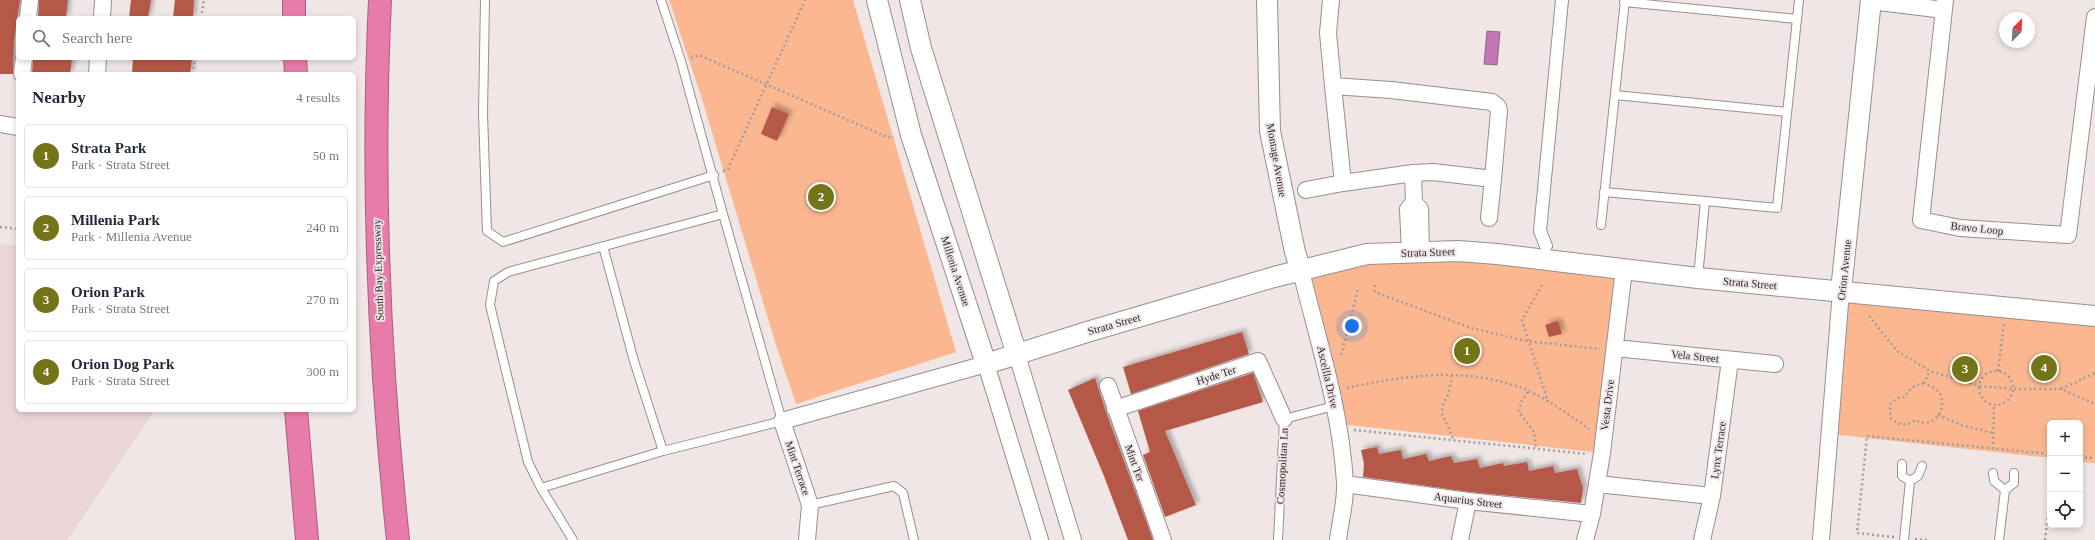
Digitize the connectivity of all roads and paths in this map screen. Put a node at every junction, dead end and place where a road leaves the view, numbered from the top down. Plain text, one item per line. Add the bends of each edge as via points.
1 (30, 0) edge
2 (103, 0) edge
3 (204, 0) edge
4 (294, 0) edge
5 (380, 0) edge
6 (485, 0) edge
7 (661, 0) edge
8 (805, 0) edge
9 (876, 0) edge
10 (910, 0) edge
11 (1266, 0) edge
12 (1331, 0) edge
13 (1562, 0) edge
14 (1799, 0) edge
15 (1624, 1) edge
16 (1871, 1) edge
17 (1945, 5) edge
18 (28, 16) edge
19 (102, 16) edge
20 (201, 16) edge
21 (294, 16) edge
22 (2095, 17) edge
23 (1797, 18) junction
24 (2093, 50) edge
25 (24, 60) edge
26 (98, 60) edge
27 (195, 60) edge
28 (295, 60) edge
29 (681, 61) junction
30 (22, 72) edge
31 (97, 72) edge
32 (193, 72) edge
33 (296, 72) edge
34 (766, 83) junction
35 (1333, 86) junction
36 (1615, 95) junction
37 (1787, 112) junction
38 (16, 122) edge
39 (0, 124) edge
40 (911, 135) junction
41 (1413, 173) junction
42 (714, 175) junction
43 (1493, 179) junction
44 (1343, 183) junction
45 (1306, 190) dead end
46 (1604, 192) junction
47 (1705, 201) junction
48 (723, 214) junction
49 (1489, 218) dead end
50 (1601, 225) dead end
51 (0, 227) edge
52 (16, 230) edge
53 (603, 246) junction
54 (1546, 246) dead end
55 (1416, 253) junction
56 (1624, 269) junction
57 (1301, 271) junction
58 (1698, 278) junction
59 (1375, 285) dead end
60 (1542, 285) dead end
61 (1358, 289) dead end
62 (1841, 291) junction
63 (2006, 307) junction
64 (1869, 316) dead end
65 (2095, 316) edge
66 (1529, 342) junction
67 (1608, 348) junction
68 (1016, 354) junction
69 (1341, 355) dead end
70 (1730, 360) junction
71 (986, 364) junction
72 (1775, 364) dead end
73 (1930, 371) junction
74 (1998, 371) junction
75 (2095, 373) edge
76 (1452, 375) junction
77 (1924, 384) junction
78 (1108, 386) dead end
79 (1980, 386) junction
80 (2013, 389) junction
81 (2061, 389) junction
82 (1528, 392) junction
83 (1334, 398) junction
84 (1548, 402) junction
85 (1994, 404) junction
86 (2095, 404) edge
87 (1115, 409) junction
88 (296, 412) edge
89 (1938, 415) junction
90 (1284, 419) junction
91 (782, 421) junction
92 (1340, 428) junction
93 (1593, 432) dead end
94 (1993, 433) junction
95 (1453, 440) junction
96 (1536, 448) junction
97 (1993, 449) dead end
98 (663, 451) junction
99 (1591, 454) dead end
100 (2083, 457) edge
101 (2095, 458) edge
102 (1902, 464) dead end
103 (1922, 466) dead end
104 (1993, 473) dead end
105 (2014, 473) dead end
106 (1910, 481) junction
107 (1346, 484) junction
108 (1597, 484) junction
109 (542, 488) junction
110 (2005, 490) junction
111 (1712, 496) junction
112 (1468, 501) junction
113 (810, 505) junction
114 (1592, 514) junction
115 (2047, 528) edge
116 (307, 540) edge
117 (398, 540) edge
118 (573, 540) edge
119 (806, 540) edge
120 (914, 540) edge
121 (1040, 540) edge
122 (1073, 540) edge
123 (1163, 540) edge
124 (1278, 540) edge
125 (1338, 540) edge
126 (1460, 540) edge
127 (1585, 540) edge
128 (1702, 540) edge
129 (1821, 540) edge
130 (1904, 540) edge
131 (1999, 540) edge
132 (2046, 540) edge

1 - 18 street
2 - 19 street
3 - 20 path
4 - 21 highway
5 - 117 highway, South Bay Expressway via 375,121 377,242 386,409
6 - 42 lane via 483,114 487,231 503,242
7 - 29 lane
8 - 34 path
9 - 40 street, Millenia Avenue
10 - 68 street via 921,48
11 - 57 street, Montage Avenue via 1270,131
12 - 35 street via 1328,33
13 - 54 street via 1540,231
14 - 23 lane
15 - 23 lane
15 - 36 lane
16 - 17 street
16 - 62 street, Orion Avenue
17 - 24 street, Bravo Loop via 1921,220 1960,228 2068,236
22 - 24 street, Bravo Loop
23 - 37 lane
25 - 30 street
26 - 31 street
27 - 32 path
28 - 33 highway
29 - 34 path via 699,55
29 - 42 lane
34 - 40 path via 887,137
34 - 42 path via 728,169
35 - 43 street via 1492,102 1499,111
35 - 44 street
36 - 37 lane
36 - 46 lane
37 - 47 lane via 1777,208
38 - 39 street
40 - 71 street, Millenia Avenue
41 - 43 street via 1433,172
41 - 44 street
41 - 55 street via 1414,203 1408,209
42 - 48 lane
43 - 49 street
44 - 45 street
46 - 47 lane
46 - 50 lane
47 - 58 lane
48 - 53 lane
48 - 91 lane
51 - 52 path
53 - 98 lane via 634,361
53 - 109 lane via 508,272 494,281 490,305 528,462
55 - 56 street, Strata Street via 1458,251
55 - 57 street, Strata Street via 1367,254
56 - 58 street, Strata Street
56 - 67 street, Vesta Drive
57 - 68 street, Strata Street
57 - 83 street, Ascellla Drive
58 - 62 street, Strata Street
59 - 66 path via 1374,292 1420,310 1471,328
60 - 66 path via 1522,320
61 - 69 path
62 - 63 street, Strata Street
62 - 129 street, Orion Avenue
63 - 65 street, Strata Street
63 - 74 path
64 - 73 path via 1897,351
66 - 67 path
66 - 84 path
67 - 70 street, Vela Street
67 - 108 street, Vesta Drive
68 - 71 street, Strata Street
68 - 122 street
70 - 72 street, Vela Street
70 - 111 street, Lynx Terrace
71 - 91 street, Strata Street
71 - 121 street, Millenia Avenue
73 - 77 path
73 - 79 path
74 - 79 path via 1988,373
74 - 80 path via 2008,376
75 - 81 path
76 - 82 path via 1482,378 1516,386
76 - 83 path via 1382,380
76 - 95 path via 1442,410
77 - 89 path via 1934,388 1941,395 1942,402
77 - 89 path via 1915,385 1909,389 1905,397 1891,403 1891,419 1899,425 1908,425 1914,420 1927,424 1934,421
78 - 87 street, Mint Ter
79 - 80 path
79 - 85 path via 1985,400
80 - 81 path
80 - 85 path via 2006,402
81 - 86 path
82 - 84 path
82 - 96 path via 1521,402 1519,412 1534,432
83 - 90 lane, Cosmopolitan Ln
83 - 92 street, Ascellla Drive
84 - 93 path
85 - 94 path
87 - 90 street, Hyde Ter via 1258,361
87 - 123 street, Mint Ter
88 - 116 highway
89 - 94 path via 1961,425
90 - 124 lane, Cosmopolitan Ln
91 - 98 lane
91 - 113 street, Mint Terrace
92 - 95 path
92 - 107 street, Ascellla Drive
94 - 97 path
95 - 96 path
96 - 99 path
98 - 109 lane
100 - 101 path
102 - 106 lane via 1902,476
103 - 106 lane via 1918,476
104 - 110 lane via 1994,481
105 - 110 lane via 2014,483
106 - 130 lane
107 - 112 street, Aquarius Street
107 - 125 street, Ascellla Drive
108 - 111 street
108 - 114 street, Vesta Drive
109 - 118 lane
110 - 131 lane
111 - 128 street, Lynx Terrace
112 - 114 street, Aquarius Street
112 - 126 street
113 - 119 street, Mint Terrace
113 - 120 lane via 894,486 903,493
114 - 127 street, Vesta Drive
115 - 132 path

